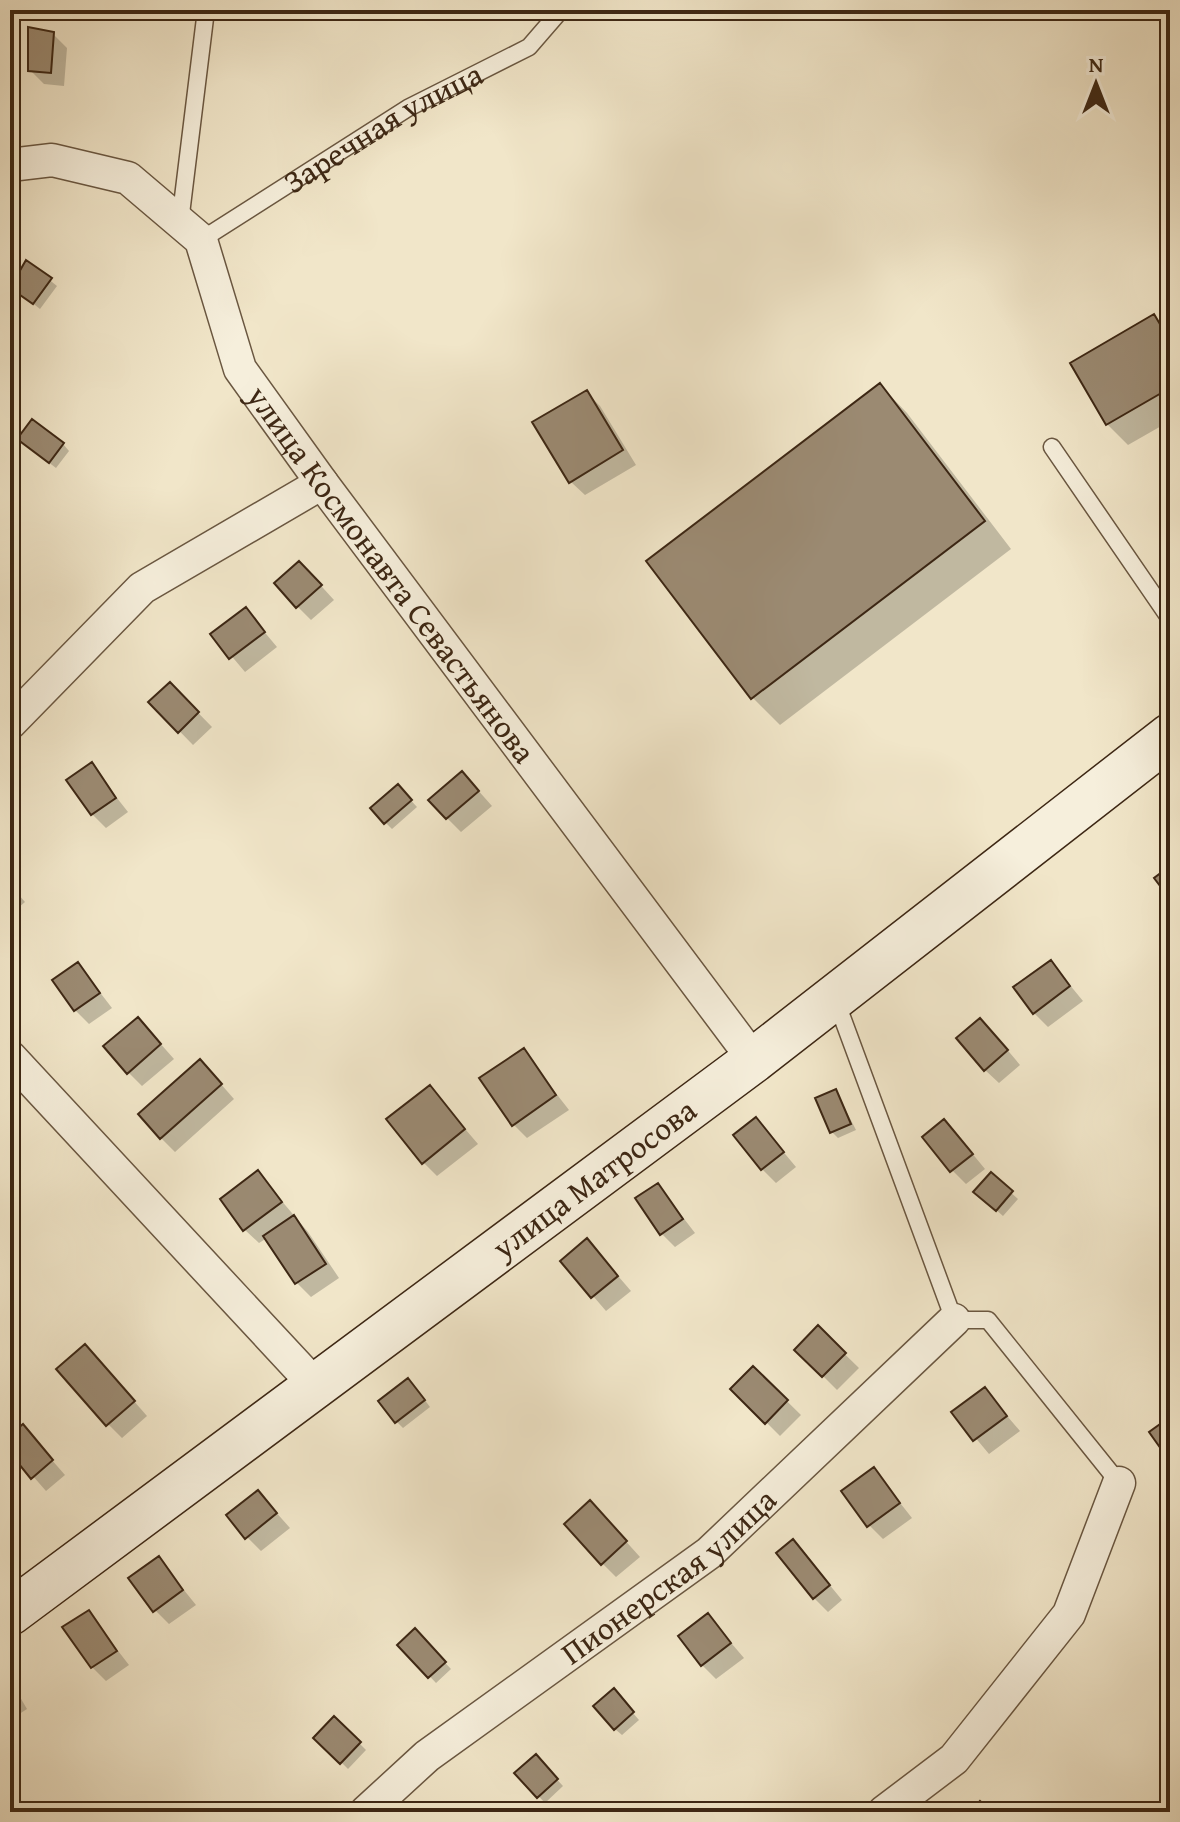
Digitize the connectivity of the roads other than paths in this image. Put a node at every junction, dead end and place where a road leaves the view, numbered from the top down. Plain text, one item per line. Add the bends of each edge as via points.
1 (206, 10) edge
2 (561, 10) edge
3 (10, 164) edge
4 (190, 231) junction
5 (1052, 447) dead end
6 (322, 483) junction
7 (1170, 619) edge
8 (10, 723) edge
9 (1170, 736) edge
10 (835, 996) junction
11 (10, 1057) edge
12 (754, 1060) junction
13 (954, 1320) junction
14 (314, 1384) junction
15 (1119, 1483) joint
16 (10, 1613) edge
17 (366, 1812) edge
18 (884, 1812) edge

1 - 4 lane
2 - 4 lane, Заречная улица via 529,47 408,108
3 - 4 street via 52,160 128,178
4 - 6 street, улица Космонавта Севастьянова via 240,369
5 - 7 lane
6 - 8 street via 142,588
6 - 12 street, улица Космонавта Севастьянова
9 - 10 main road, улица Матросова
10 - 12 main road, улица Матросова
10 - 13 lane
11 - 14 street
12 - 14 main road, улица Матросова
13 - 15 lane via 988,1320
13 - 17 street, Пионерская улица via 709,1553 427,1756
14 - 16 main road, улица Матросова
15 - 18 street via 1069,1614 954,1759

